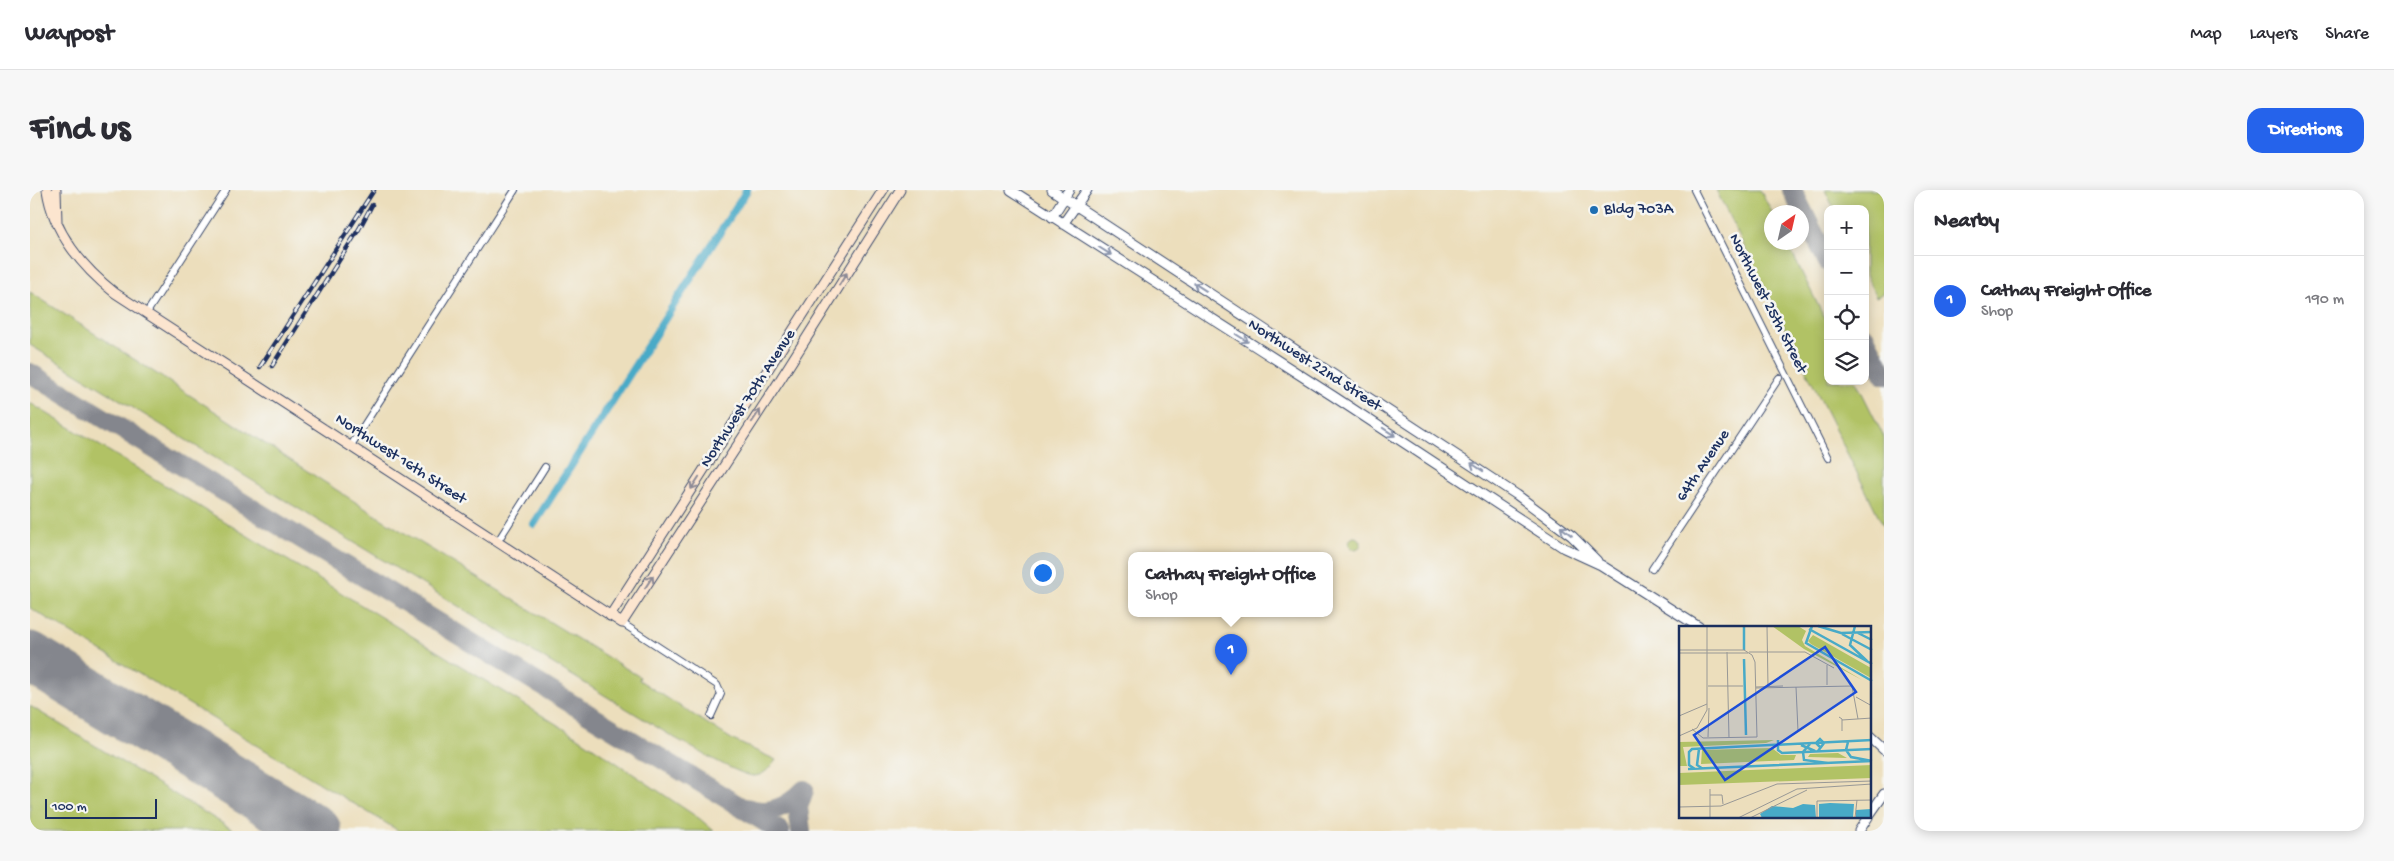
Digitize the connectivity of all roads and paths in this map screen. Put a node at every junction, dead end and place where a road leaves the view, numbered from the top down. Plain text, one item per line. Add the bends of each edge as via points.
1 (47, 190) edge
2 (56, 190) edge
3 (226, 190) edge
4 (514, 190) edge
5 (884, 190) edge
6 (900, 190) edge
7 (1011, 190) edge
8 (1052, 190) edge
9 (1087, 190) edge
10 (1694, 190) edge
11 (1067, 194) edge
12 (1077, 206) junction
13 (1052, 216) junction
14 (58, 222) junction
15 (1064, 224) junction
16 (146, 314) junction
17 (1779, 378) dead end
18 (350, 447) junction
19 (1828, 458) dead end
20 (545, 467) dead end
21 (498, 541) junction
22 (1602, 565) junction
23 (1652, 569) dead end
24 (610, 616) junction
25 (622, 623) junction
26 (1697, 626) edge
27 (711, 716) dead end
28 (1872, 739) edge
29 (1884, 750) edge
30 (1884, 794) edge
31 (1872, 812) edge
32 (1868, 818) edge
33 (1859, 831) edge

1 - 14 main road, Northwest 16th Street via 51,210
2 - 14 main road, Northwest 16th Street
3 - 16 street
4 - 18 street
5 -> 24 main road, Northwest 70th Avenue
25 -> 6 main road, Northwest 70th Avenue
7 - 13 street, Northwest 22nd Street
8 - 11 street, Northwest 22nd Street
9 - 12 street
10 - 19 street, Northwest 25th Street
11 - 12 street, Northwest 22nd Street
11 - 13 street
12 - 15 street
22 -> 12 street, Northwest 22nd Street via 1572,536 1517,495
13 - 15 street, Northwest 22nd Street
14 - 16 main road, Northwest 16th Street via 72,250 95,276
15 -> 22 street, Northwest 22nd Street via 1564,548
16 - 18 main road, Northwest 16th Street
17 - 23 street, 64th Avenue
18 - 21 main road, Northwest 16th Street
20 - 21 street
21 - 24 main road, Northwest 16th Street
22 - 26 street, Northwest 22nd Street
24 - 25 main road, Northwest 16th Street
25 - 27 street, Northwest 16th Street via 716,685 721,694
28 - 29 street
30 - 31 street
32 - 33 street

